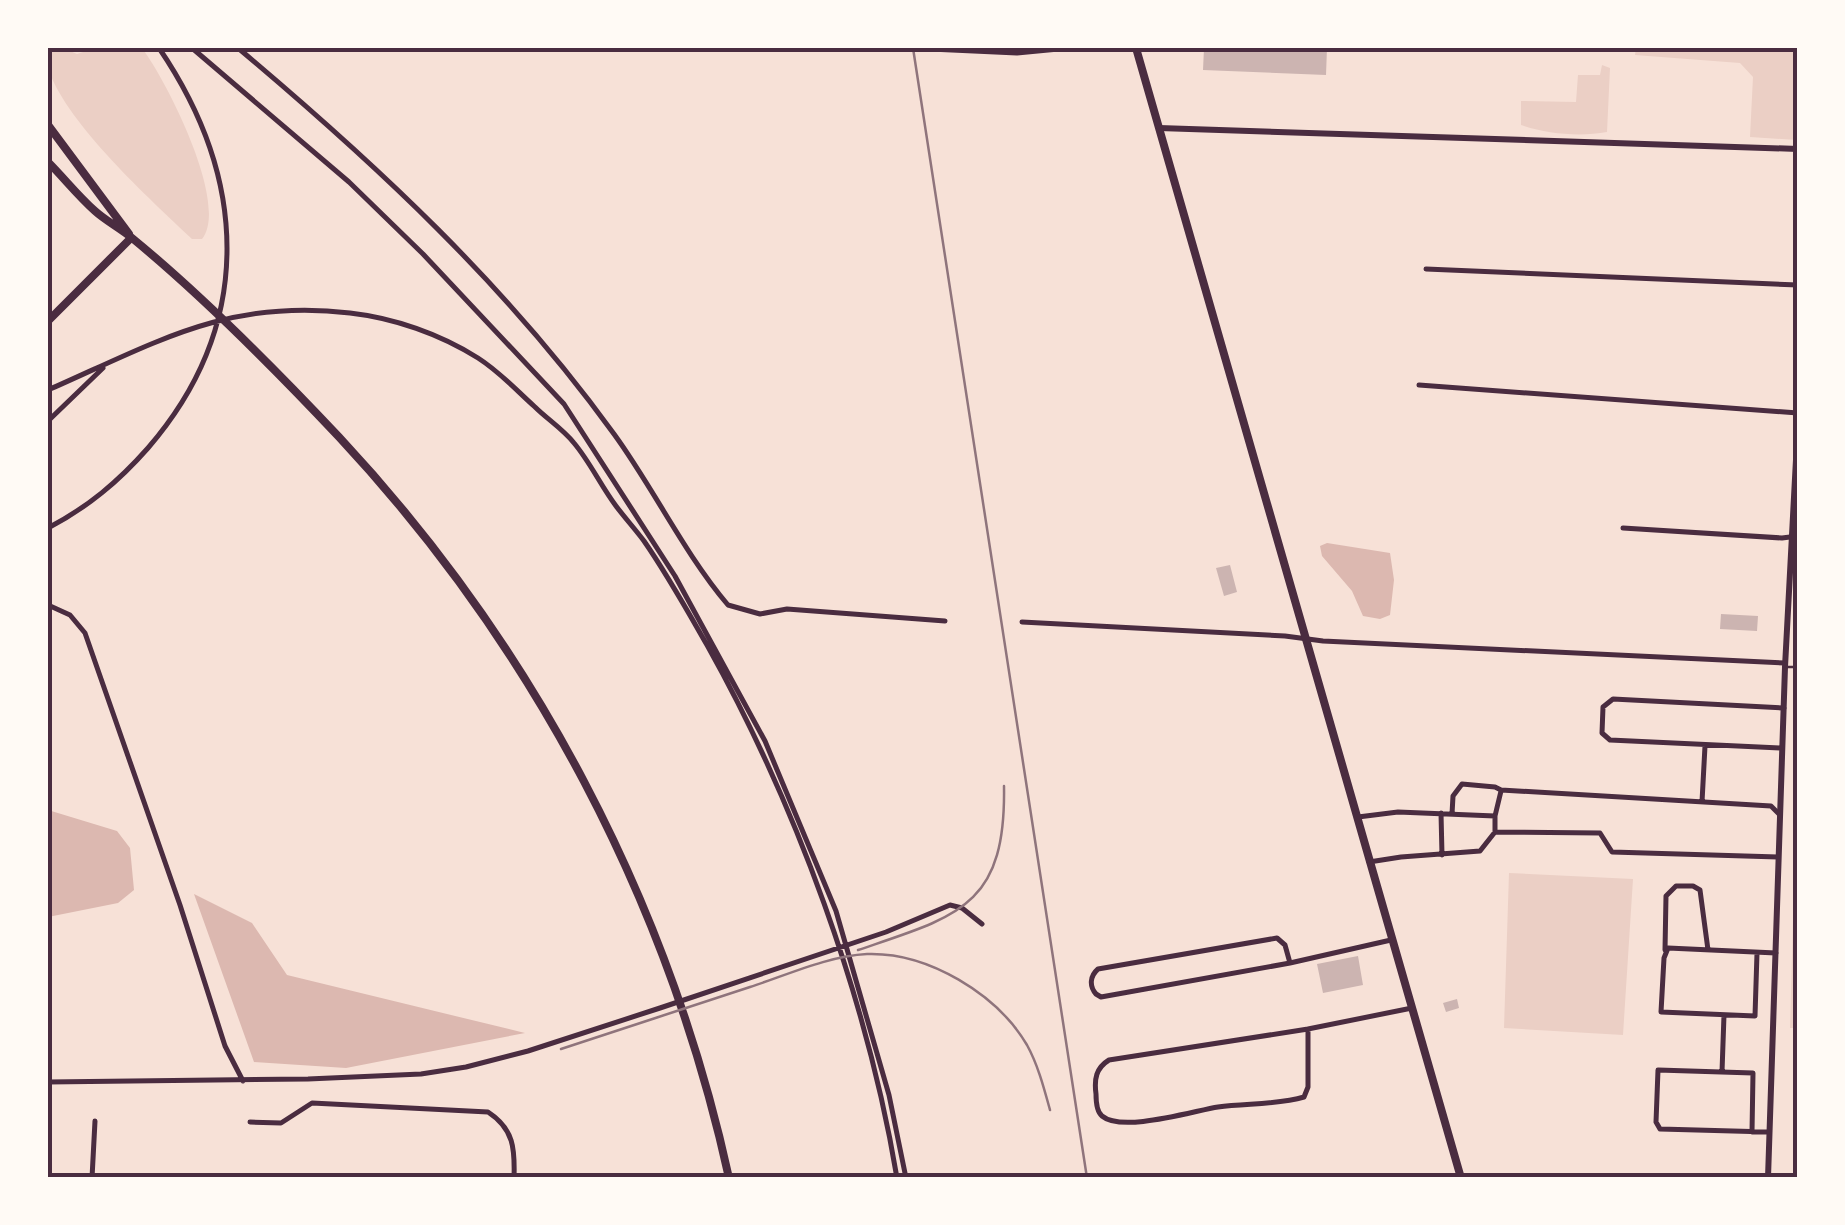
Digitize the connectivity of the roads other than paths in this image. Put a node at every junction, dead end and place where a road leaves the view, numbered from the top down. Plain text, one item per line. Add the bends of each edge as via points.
1 (160, 48) edge
2 (192, 48) edge
3 (238, 48) edge
4 (1069, 48) edge
5 (1136, 48) edge
6 (930, 49) edge
7 (48, 125) edge
8 (1159, 128) junction
9 (1798, 149) edge
10 (48, 162) edge
11 (131, 238) junction
12 (1426, 270) dead end
13 (1798, 285) edge
14 (48, 321) edge
15 (109, 363) junction
16 (1418, 386) dead end
17 (48, 390) edge
18 (1798, 413) edge
19 (48, 420) edge
20 (1798, 422) edge
21 (48, 528) edge
22 (1623, 528) dead end
23 (1795, 537) edge
24 (48, 605) edge
25 (945, 621) dead end
26 (1022, 622) dead end
27 (1304, 640) junction
28 (1785, 665) junction
29 (1798, 668) edge
30 (1784, 708) junction
31 (1705, 745) junction
32 (1782, 748) junction
33 (1501, 790) junction
34 (1702, 802) junction
35 (1441, 813) junction
36 (1452, 814) junction
37 (1780, 814) junction
38 (1494, 816) junction
39 (1356, 818) junction
40 (1495, 832) junction
41 (1442, 855) junction
42 (1778, 856) junction
43 (1369, 862) junction
44 (982, 924) dead end
45 (1392, 940) junction
46 (1665, 950) junction
47 (1708, 950) junction
48 (1757, 953) junction
49 (1776, 953) junction
50 (1290, 963) junction
51 (1412, 1008) junction
52 (1724, 1016) junction
53 (1308, 1029) junction
54 (1722, 1072) junction
55 (48, 1082) edge
56 (243, 1082) junction
57 (95, 1121) dead end
58 (250, 1122) dead end
59 (1752, 1132) junction
60 (1770, 1132) junction
61 (92, 1178) edge
62 (514, 1178) edge
63 (730, 1178) edge
64 (897, 1178) edge
65 (906, 1178) edge
66 (1460, 1178) edge
67 (1768, 1178) edge

1 - 21 street via 209,139 224,200 228,252 222,300 188,396 163,430 103,495
2 - 65 street via 349,182 564,404 676,576 766,741 836,911 890,1095
3 - 25 street via 366,158 502,296 615,435 728,605 760,614 788,609
4 - 6 street
5 - 8 main road
7 - 11 main road
8 - 9 main road
8 - 27 main road
10 - 11 main road
11 - 14 main road
11 - 63 main road via 338,437 488,622 563,741 638,890 695,1044
12 - 13 street
15 - 17 street
15 - 19 street
15 - 64 street via 242,313 351,313 418,329 476,357 574,442 643,540 762,753 854,998
16 - 18 street
20 - 23 main road
22 - 23 street
23 - 28 main road
24 - 56 street via 70,615 85,633 225,1046
26 - 27 street
27 - 28 street
27 - 39 main road
28 - 29 lane
28 - 30 main road
30 - 31 street via 1614,699 1603,706 1602,734 1610,740
30 - 32 main road
31 - 32 street
31 - 34 street
32 - 37 main road
33 - 34 street
33 - 36 street via 1462,784
33 - 38 street
34 - 37 street via 1770,806
35 - 36 street
35 - 39 street
35 - 41 street
36 - 38 street
37 - 42 main road
38 - 40 street
39 - 43 main road
40 - 41 street via 1480,852
40 - 42 street via 1600,833 1612,852
41 - 43 street
42 - 49 main road
43 - 45 main road
44 - 56 street via 950,906 660,1008 466,1067
45 - 50 street
45 - 51 main road
46 - 47 street
46 - 47 street via 1666,896 1676,886 1700,890
46 - 52 street via 1661,1012
47 - 48 street
48 - 49 street
48 - 52 street via 1755,1016
49 - 60 main road
50 - 50 street via 1101,996 1092,986 1098,969 1277,938
51 - 53 street
51 - 66 main road
52 - 54 street
53 - 53 street via 1109,1060 1097,1072 1099,1112 1128,1122 1153,1121 1304,1096
54 - 59 street via 1753,1073
54 - 59 street via 1658,1070 1657,1128
55 - 56 street
57 - 61 street
58 - 62 street via 281,1122 312,1104 488,1112 513,1141
59 - 60 street
60 - 67 main road

